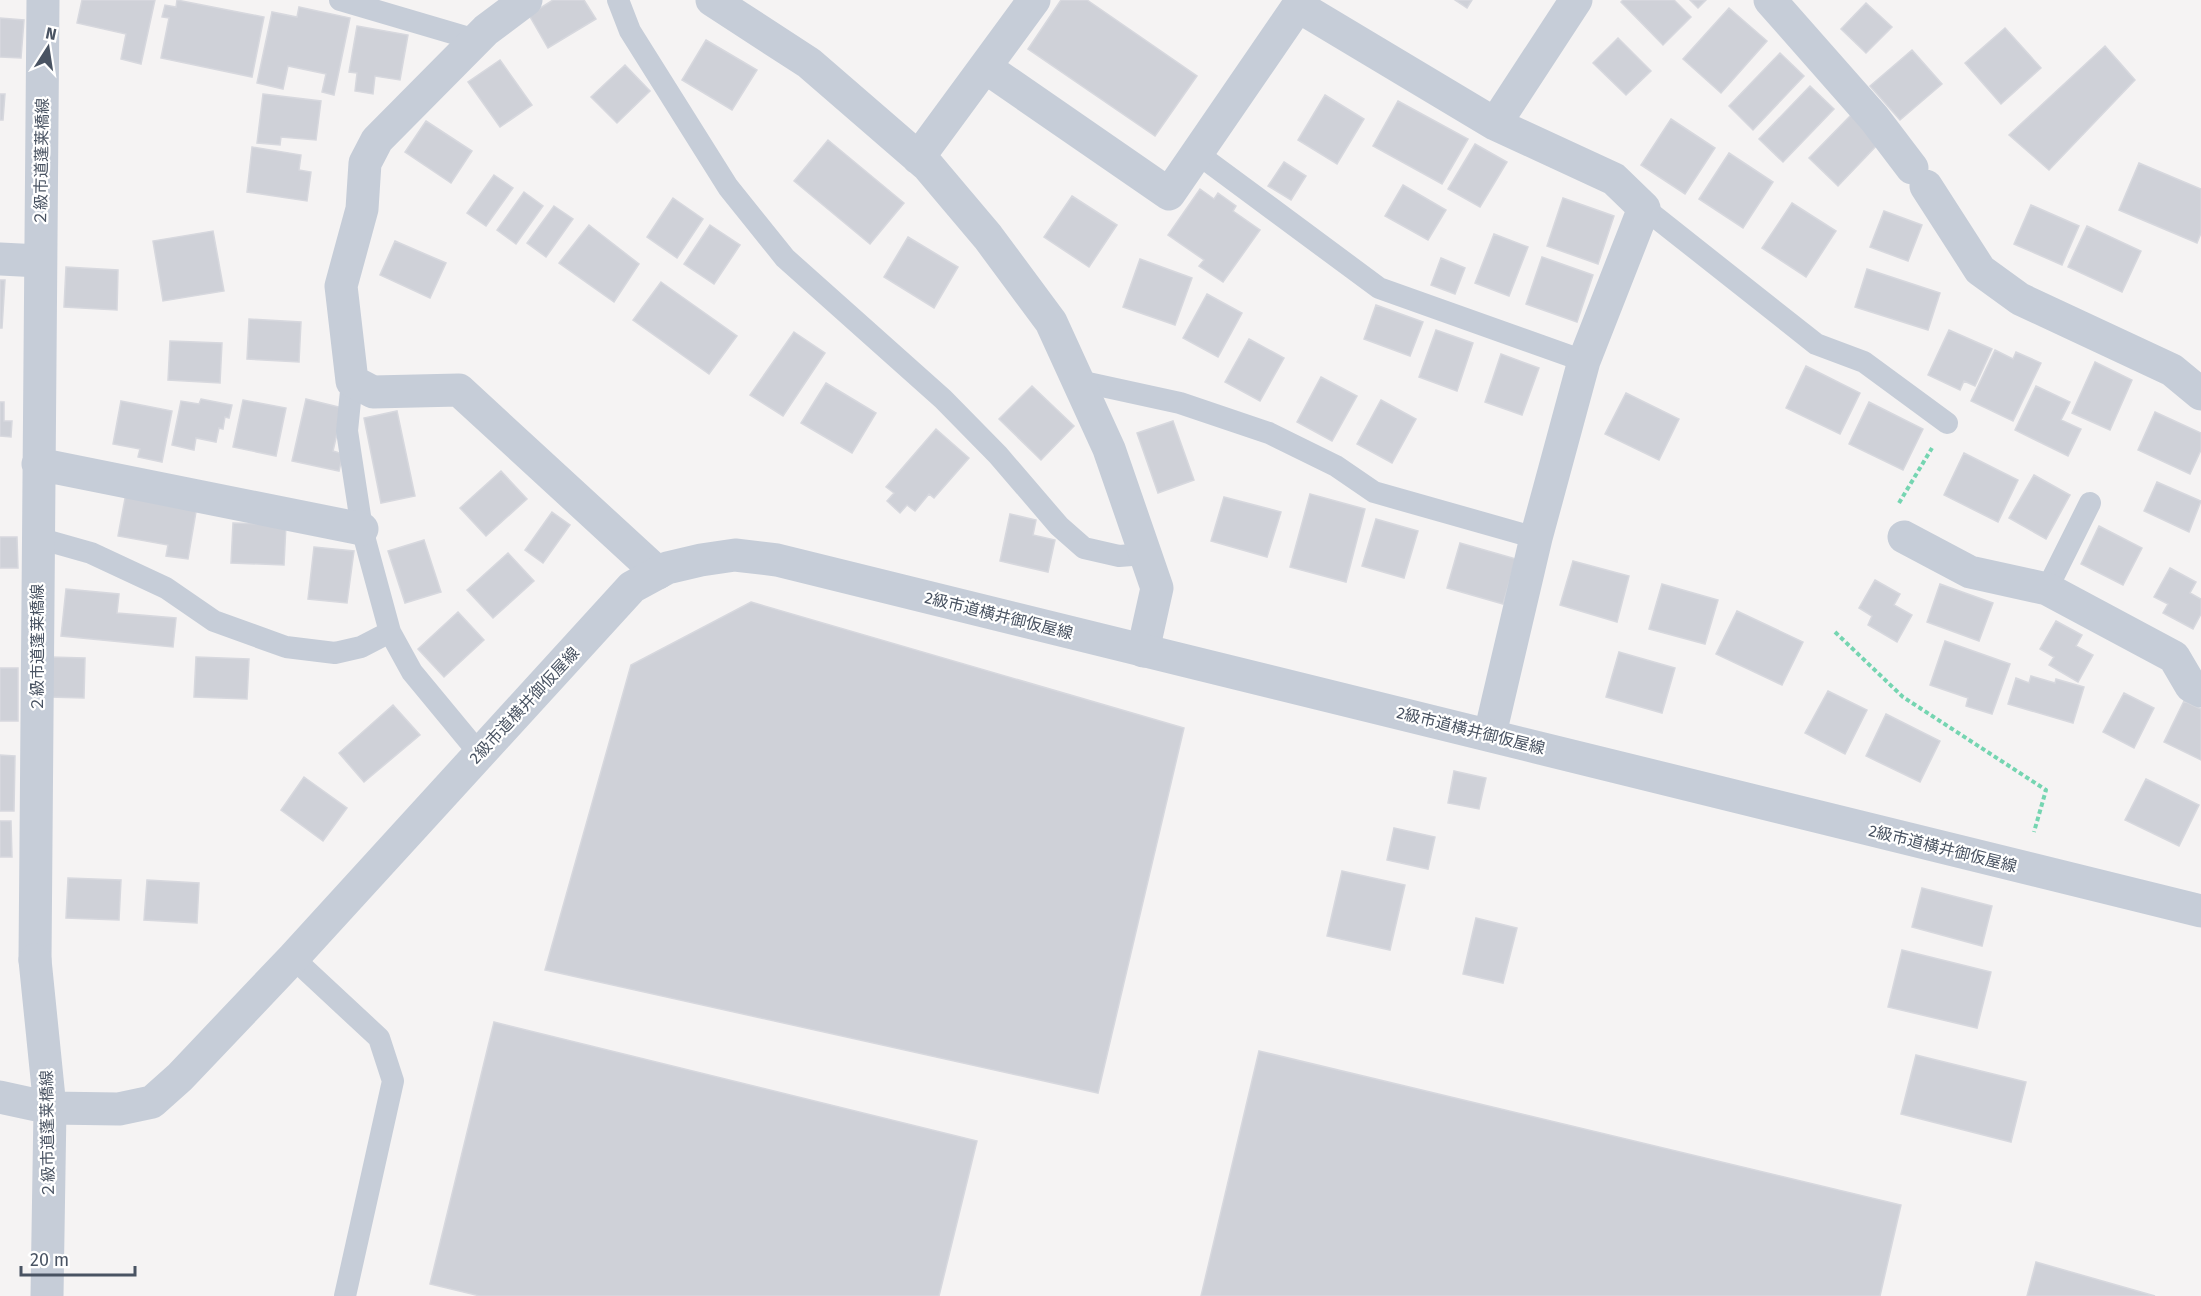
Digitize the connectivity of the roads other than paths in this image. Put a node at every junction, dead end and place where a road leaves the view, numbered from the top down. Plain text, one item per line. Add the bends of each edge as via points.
1 (43, 0) edge
2 (340, 0) edge
3 (526, 0) edge
4 (618, 0) edge
5 (712, 0) edge
6 (1034, 0) edge
7 (1576, 0) edge
8 (1770, 0) edge
9 (476, 40) junction
10 (985, 67) junction
11 (1494, 124) junction
12 (1198, 154) junction
13 (918, 158) junction
14 (1644, 208) junction
15 (0, 259) edge
16 (40, 261) junction
17 (1584, 361) junction
18 (352, 381) junction
19 (1079, 381) junction
20 (2201, 394) edge
21 (1947, 423) road end
22 (38, 464) junction
23 (2090, 502) dead end
24 (362, 529) junction
25 (38, 537) junction
26 (1904, 537) dead end
27 (1536, 538) junction
28 (1145, 554) junction
29 (658, 573) junction
30 (2047, 588) junction
31 (390, 632) junction
32 (1143, 651) junction
33 (2201, 691) edge
34 (1490, 734) junction
35 (479, 753) junction
36 (2201, 911) edge
37 (293, 958) junction
38 (0, 1097) edge
39 (50, 1108) junction
40 (46, 1296) edge
41 (345, 1296) edge

1 - 16 street, ２級市道蓬莱橋線
2 - 9 lane
3 - 9 street
4 - 28 lane via 630,31 728,187 785,258 943,399 1084,549 1119,556
5 - 13 street via 809,63
6 - 10 street
7 - 11 street
8 - 20 street via 1874,118 1919,177 1980,270 2020,299 2172,370
9 - 18 street via 376,140 365,164 362,209 341,286
10 - 12 street via 1170,194
10 - 13 street
11 - 12 street via 1298,6
11 - 14 street via 1614,179
12 - 17 lane via 1379,288
13 - 19 street via 988,237 1051,322
14 - 17 street
14 - 21 lane via 1816,344 1864,362
15 - 16 street
16 - 22 street, ２級市道蓬莱橋線
17 - 27 street
18 - 24 lane via 347,431
18 - 29 street via 373,392 459,390
19 - 27 lane via 1180,403 1269,433 1336,466 1374,492
19 - 28 street
22 - 24 street
22 - 25 street, ２級市道蓬莱橋線
23 - 30 lane
24 - 31 lane
25 - 31 lane via 91,553 166,588 214,621 286,647 335,653 361,647
25 - 39 street, ２級市道蓬莱橋線 via 35,960
26 - 30 street via 1970,572
27 - 34 street
28 - 32 street via 1157,588
29 - 32 street, 2級市道横井御仮屋線 via 735,555 777,560
29 - 35 street, 2級市道横井御仮屋線 via 632,587
30 - 33 street via 2174,657 2191,686
31 - 35 lane via 412,672
32 - 34 street, 2級市道横井御仮屋線
34 - 36 street, 2級市道横井御仮屋線
35 - 37 street, 2級市道横井御仮屋線
37 - 39 street, 2級市道横井御仮屋線 via 152,1102 119,1109
37 - 41 lane via 379,1038 393,1081
38 - 39 street, 2級市道横井御仮屋線
39 - 40 street, ２級市道蓬莱橋線

